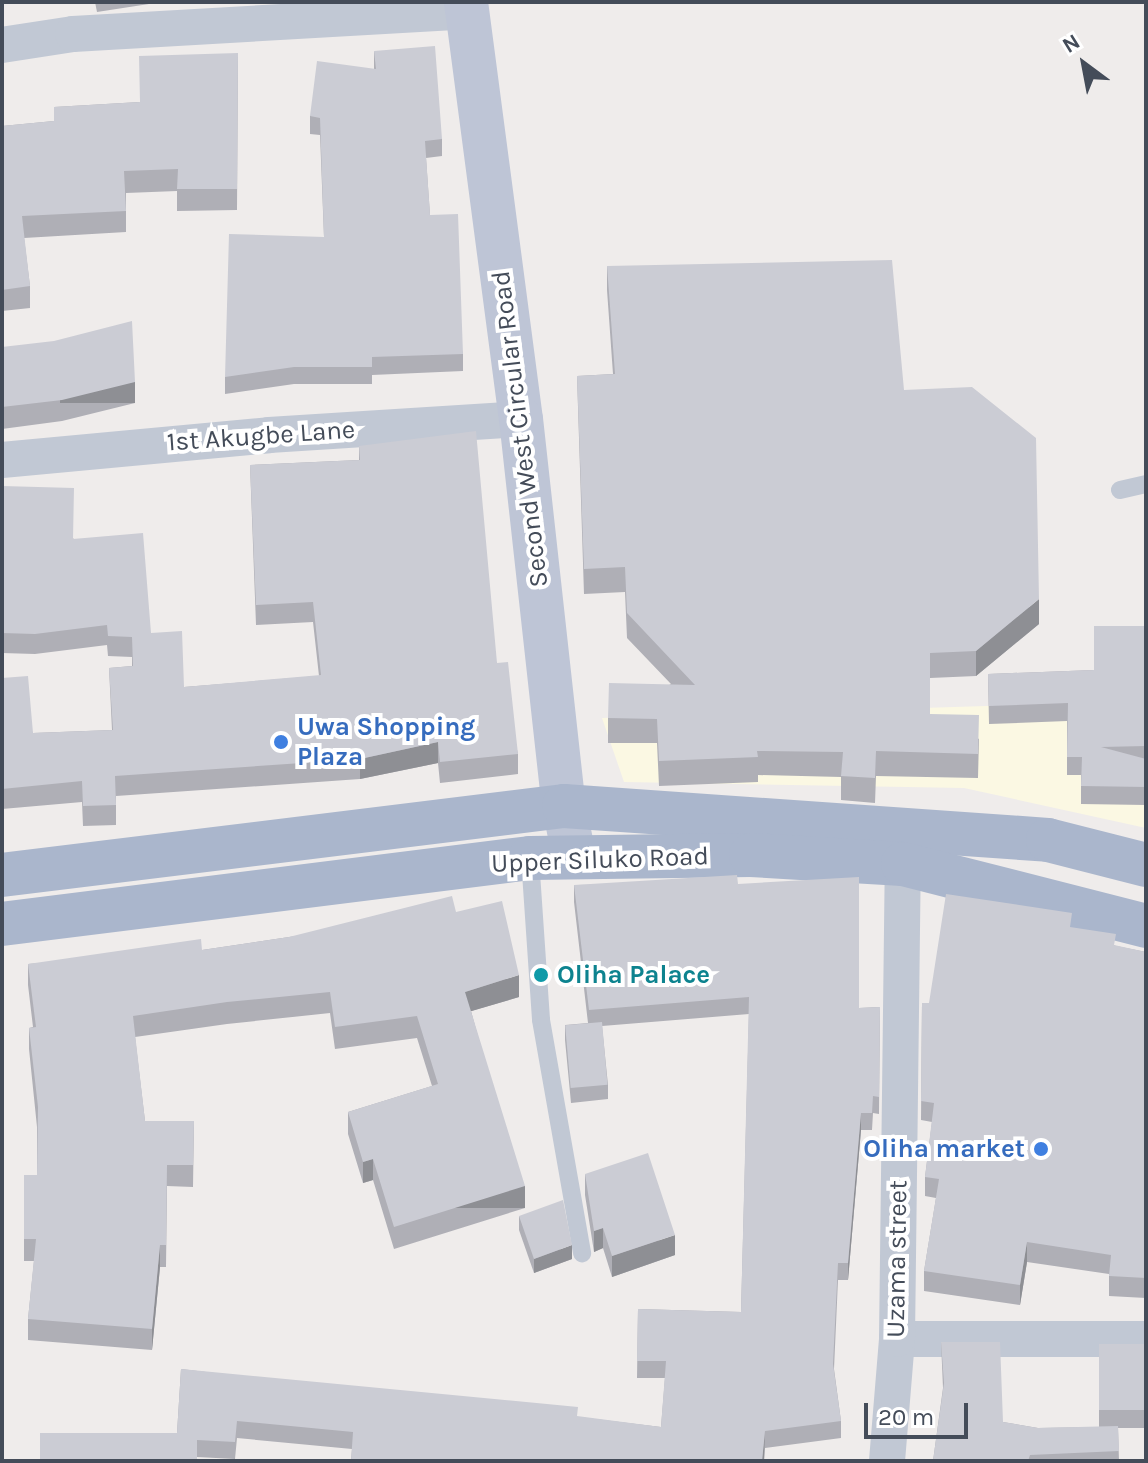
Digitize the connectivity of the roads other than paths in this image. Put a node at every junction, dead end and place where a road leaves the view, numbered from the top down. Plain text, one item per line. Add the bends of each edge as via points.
1 (466, 6) edge
2 (2, 45) edge
3 (521, 419) junction
4 (2, 460) edge
5 (1146, 484) edge
6 (1120, 490) dead end
7 (564, 806) junction
8 (574, 856) junction
9 (530, 858) junction
10 (903, 864) junction
11 (1146, 865) edge
12 (2, 875) edge
13 (2, 924) edge
14 (1146, 926) edge
15 (582, 1253) dead end
16 (897, 1339) junction
17 (1146, 1339) edge
18 (887, 1461) edge

1 - 2 street via 73,34
1 - 3 street, Second West Circular Road
3 - 4 street, 1st Akugbe Lane
3 - 7 street, Second West Circular Road
5 - 6 lane
7 - 8 street, Second West Circular Road
7 - 11 main road, Upper Siluko Road via 1048,840
7 - 12 main road, Upper Siluko Road
8 - 9 main road, Upper Siluko Road
8 - 10 main road, Upper Siluko Road via 751,855
9 - 13 main road, Upper Siluko Road
9 - 15 lane via 541,1020
10 - 14 main road, Upper Siluko Road
10 - 16 street, Uzama street
16 - 17 street
16 - 18 street, Uzama street

